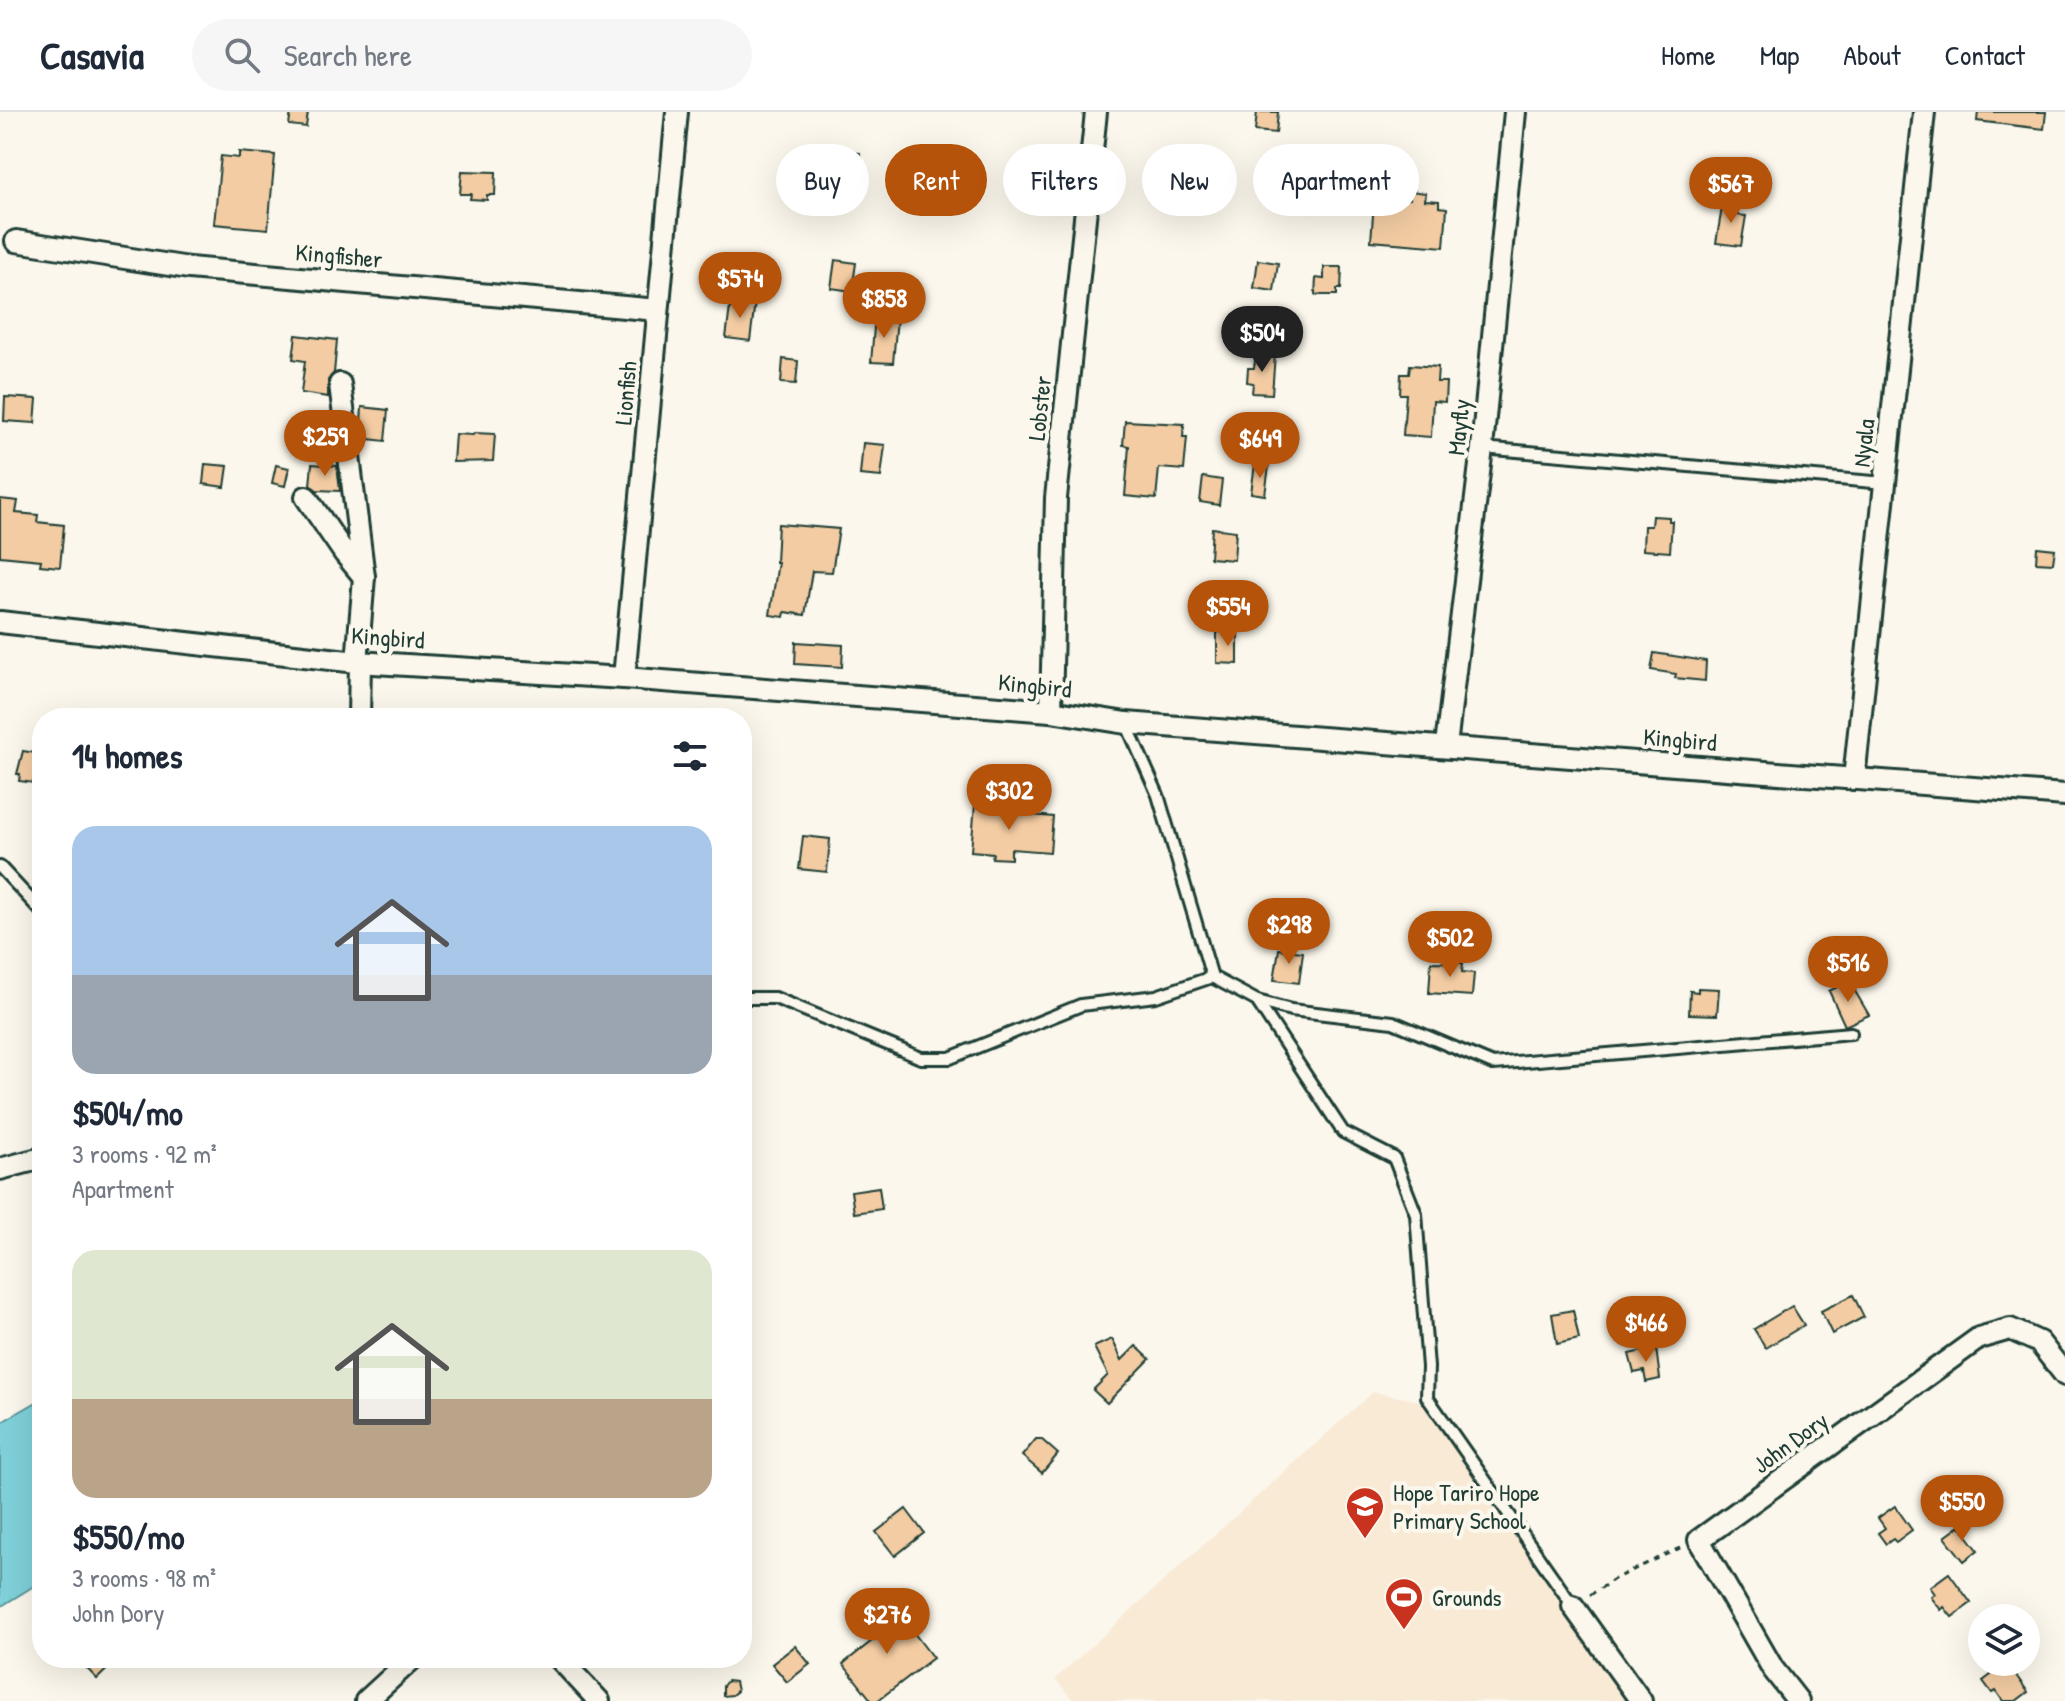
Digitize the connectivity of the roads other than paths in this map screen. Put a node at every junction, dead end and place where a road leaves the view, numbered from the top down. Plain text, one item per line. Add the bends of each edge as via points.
1 (677, 112) edge
2 (1096, 112) edge
3 (1515, 112) edge
4 (1924, 112) edge
5 (16, 241) dead end
6 (658, 310) junction
7 (340, 384) dead end
8 (1482, 448) junction
9 (1885, 483) junction
10 (306, 497) dead end
11 (364, 577) junction
12 (0, 622) edge
13 (358, 662) junction
14 (624, 678) junction
15 (359, 708) edge
16 (1051, 711) junction
17 (1126, 723) junction
18 (1446, 746) junction
19 (1854, 779) junction
20 (2065, 795) edge
21 (0, 867) edge
22 (32, 901) edge
23 (1212, 977) junction
24 (752, 998) edge
25 (1257, 1001) junction
26 (1851, 1033) dead end
27 (32, 1161) edge
28 (0, 1169) edge
29 (2065, 1375) edge
30 (1573, 1606) joint
31 (402, 1668) edge
32 (568, 1668) edge
33 (366, 1701) edge
34 (599, 1701) edge
35 (1641, 1701) edge
36 (1798, 1701) edge

1 - 6 street, Lionfish
2 - 16 street, Lobster via 1056,498
3 - 8 street, Mayfly
4 - 9 street, Nyala
5 - 6 street, Kingfisher via 189,268
6 - 14 street, Lionfish
7 - 11 street
8 - 9 lane
8 - 18 street, Mayfly
9 - 19 street, Nyala
10 - 11 street
11 - 13 street
12 - 13 street, Kingbird
13 - 14 street, Kingbird
13 - 15 street
14 - 16 street, Kingbird
16 - 17 street, Kingbird
17 - 18 street, Kingbird
17 - 23 lane via 1158,795
18 - 19 street, Kingbird
19 - 20 street, Kingbird
21 - 22 lane
23 - 24 lane via 1156,996 1081,1005 950,1058 921,1058 775,998
23 - 25 lane
25 - 26 lane via 1393,1022 1493,1064
25 - 30 lane via 1343,1132 1394,1158 1416,1214 1427,1397
27 - 28 street
29 - 36 street, John Dory via 2039,1342 2010,1329 1979,1338 1699,1540 1773,1669
30 - 35 street
31 - 33 street
32 - 34 street

